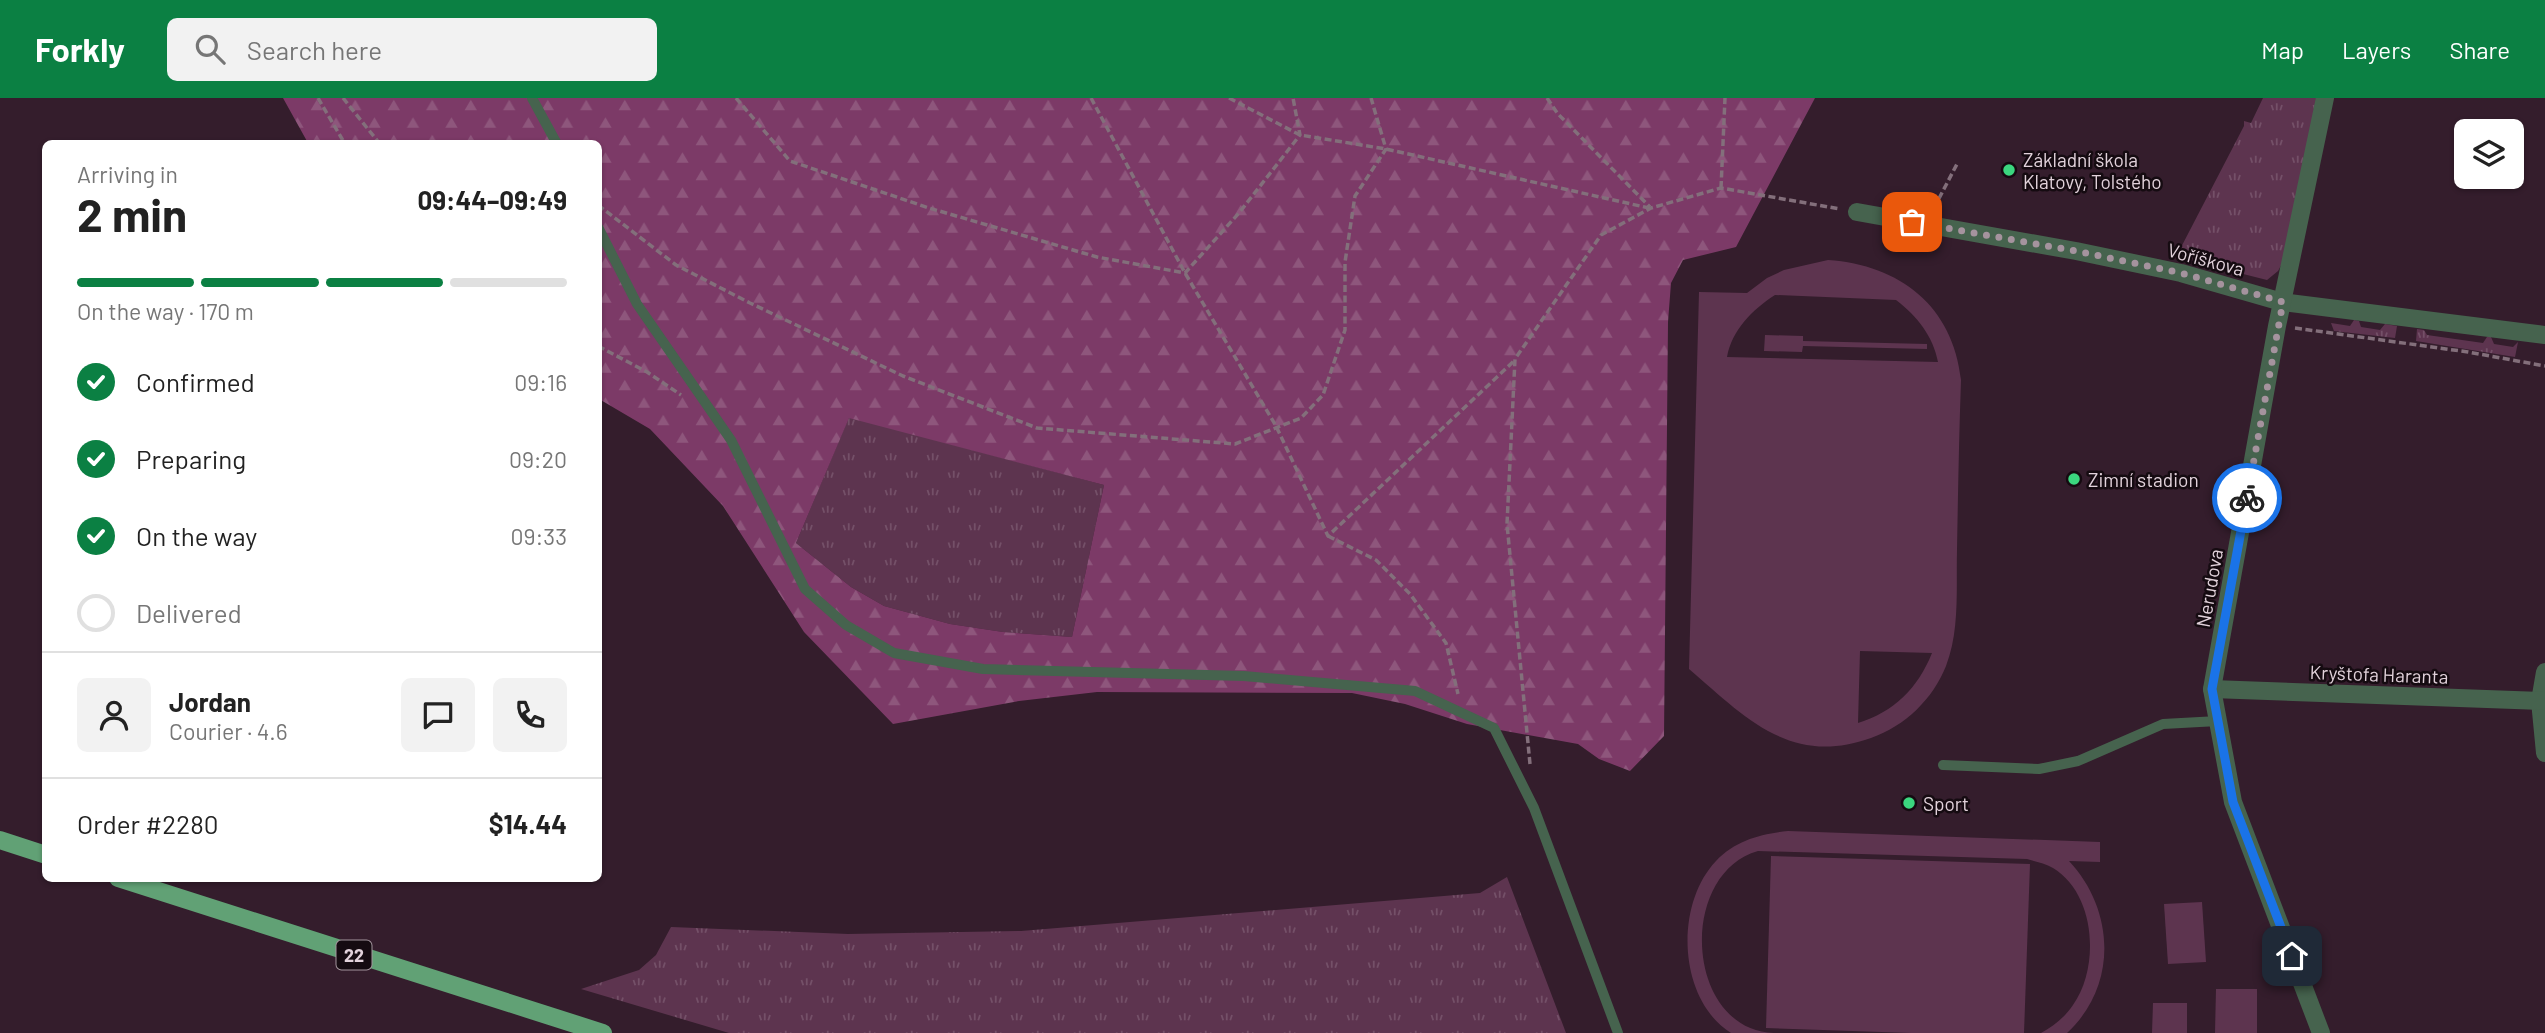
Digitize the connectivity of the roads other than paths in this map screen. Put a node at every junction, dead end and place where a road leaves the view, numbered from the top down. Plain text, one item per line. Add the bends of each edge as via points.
1 (532, 98) edge
2 (2325, 98) edge
3 (555, 140) edge
4 (1857, 212) road end
5 (602, 235) edge
6 (2283, 302) junction
7 (2545, 335) edge
8 (2545, 672) edge
9 (2212, 689) junction
10 (2543, 701) edge
11 (2218, 721) junction
12 (2545, 753) edge
13 (1943, 765) dead end
14 (0, 840) edge
15 (42, 854) edge
16 (131, 882) edge
17 (603, 1033) edge
18 (1618, 1033) edge
19 (2321, 1033) edge

1 - 3 lane
2 - 6 street, Nerudova
4 - 6 street, Voříškova via 2155,267
5 - 18 lane via 637,304 731,440 805,589 846,625 894,653 983,669 1244,676 1415,691 1494,728 1534,808
6 - 7 street, Voříškova
6 - 9 street, Nerudova
8 - 10 street
9 - 10 street, Kryštofa Haranta
9 - 11 street, Nerudova
10 - 12 street
11 - 13 lane via 2163,724 2078,761 2039,769
11 - 19 street, Nerudova via 2233,802
14 - 15 main road
16 - 17 main road, 22

